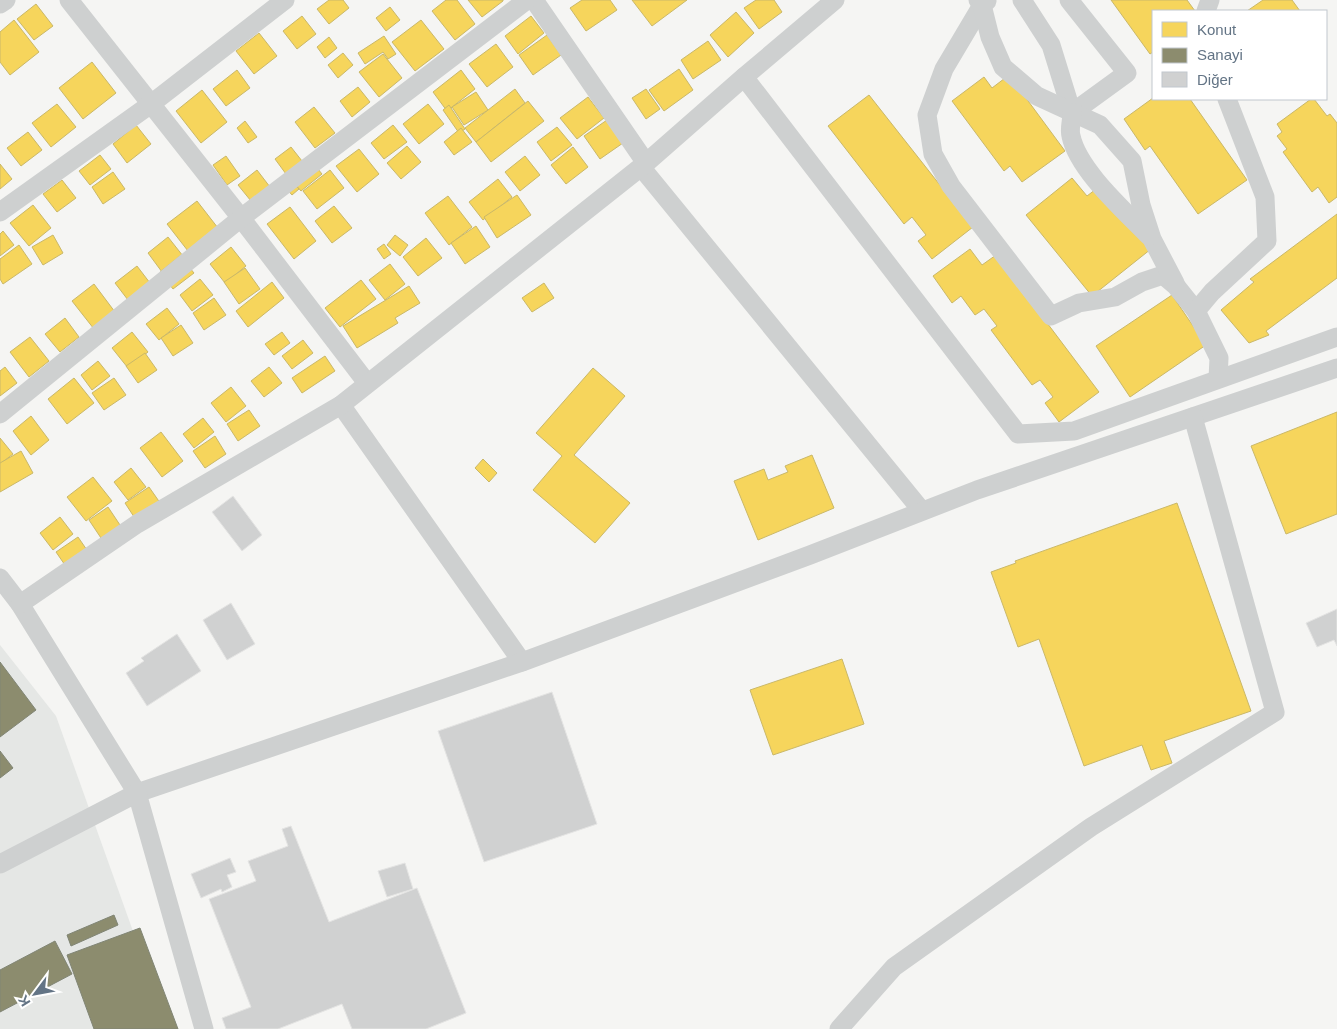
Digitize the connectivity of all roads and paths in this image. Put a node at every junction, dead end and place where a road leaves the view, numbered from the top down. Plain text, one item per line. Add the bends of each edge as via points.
1 (6, 0) edge
2 (69, 0) edge
3 (284, 0) edge
4 (527, 0) edge
5 (534, 0) edge
6 (835, 0) edge
7 (1022, 0) edge
8 (1069, 0) edge
9 (983, 2) edge
10 (0, 4) edge
11 (744, 77) junction
12 (1227, 100) edge
13 (151, 104) junction
14 (1072, 113) junction
15 (643, 165) junction
16 (0, 212) edge
17 (241, 218) junction
18 (1152, 239) junction
19 (1176, 286) junction
20 (1196, 311) junction
21 (1337, 337) edge
22 (1337, 368) edge
23 (1218, 379) junction
24 (367, 383) junction
25 (341, 405) junction
26 (0, 414) edge
27 (1193, 416) junction
28 (922, 511) junction
29 (0, 578) edge
30 (20, 604) junction
31 (522, 662) junction
32 (137, 793) junction
33 (0, 864) edge
34 (204, 1029) edge
35 (839, 1029) edge

1 - 10 street
2 - 13 street
3 - 13 street
4 - 17 street
5 - 15 street
6 - 11 street
7 - 14 street via 1051,45
8 - 14 street via 1127,73
9 - 14 street via 990,37 1003,67 1036,96
9 - 19 street via 944,69 927,115 933,154 951,186 1051,316 1079,303 1115,297 1163,274
11 - 15 street
11 - 23 street via 1018,434 1074,430
12 - 20 street via 1265,197 1267,241
13 - 16 street
13 - 17 street
14 - 18 street via 1070,136 1082,162 1100,186
14 - 18 street via 1100,124 1132,161
15 - 24 street
15 - 28 street
17 - 24 street
17 - 26 street
18 - 19 street
19 - 20 street
20 - 23 street via 1219,358
21 - 23 street
22 - 27 street
24 - 25 street
25 - 30 street via 137,524
25 - 31 street
27 - 28 street
27 - 35 street via 1274,712 1091,827 894,967
28 - 31 street
29 - 30 street
30 - 32 street
31 - 32 street
32 - 33 street
32 - 34 street

